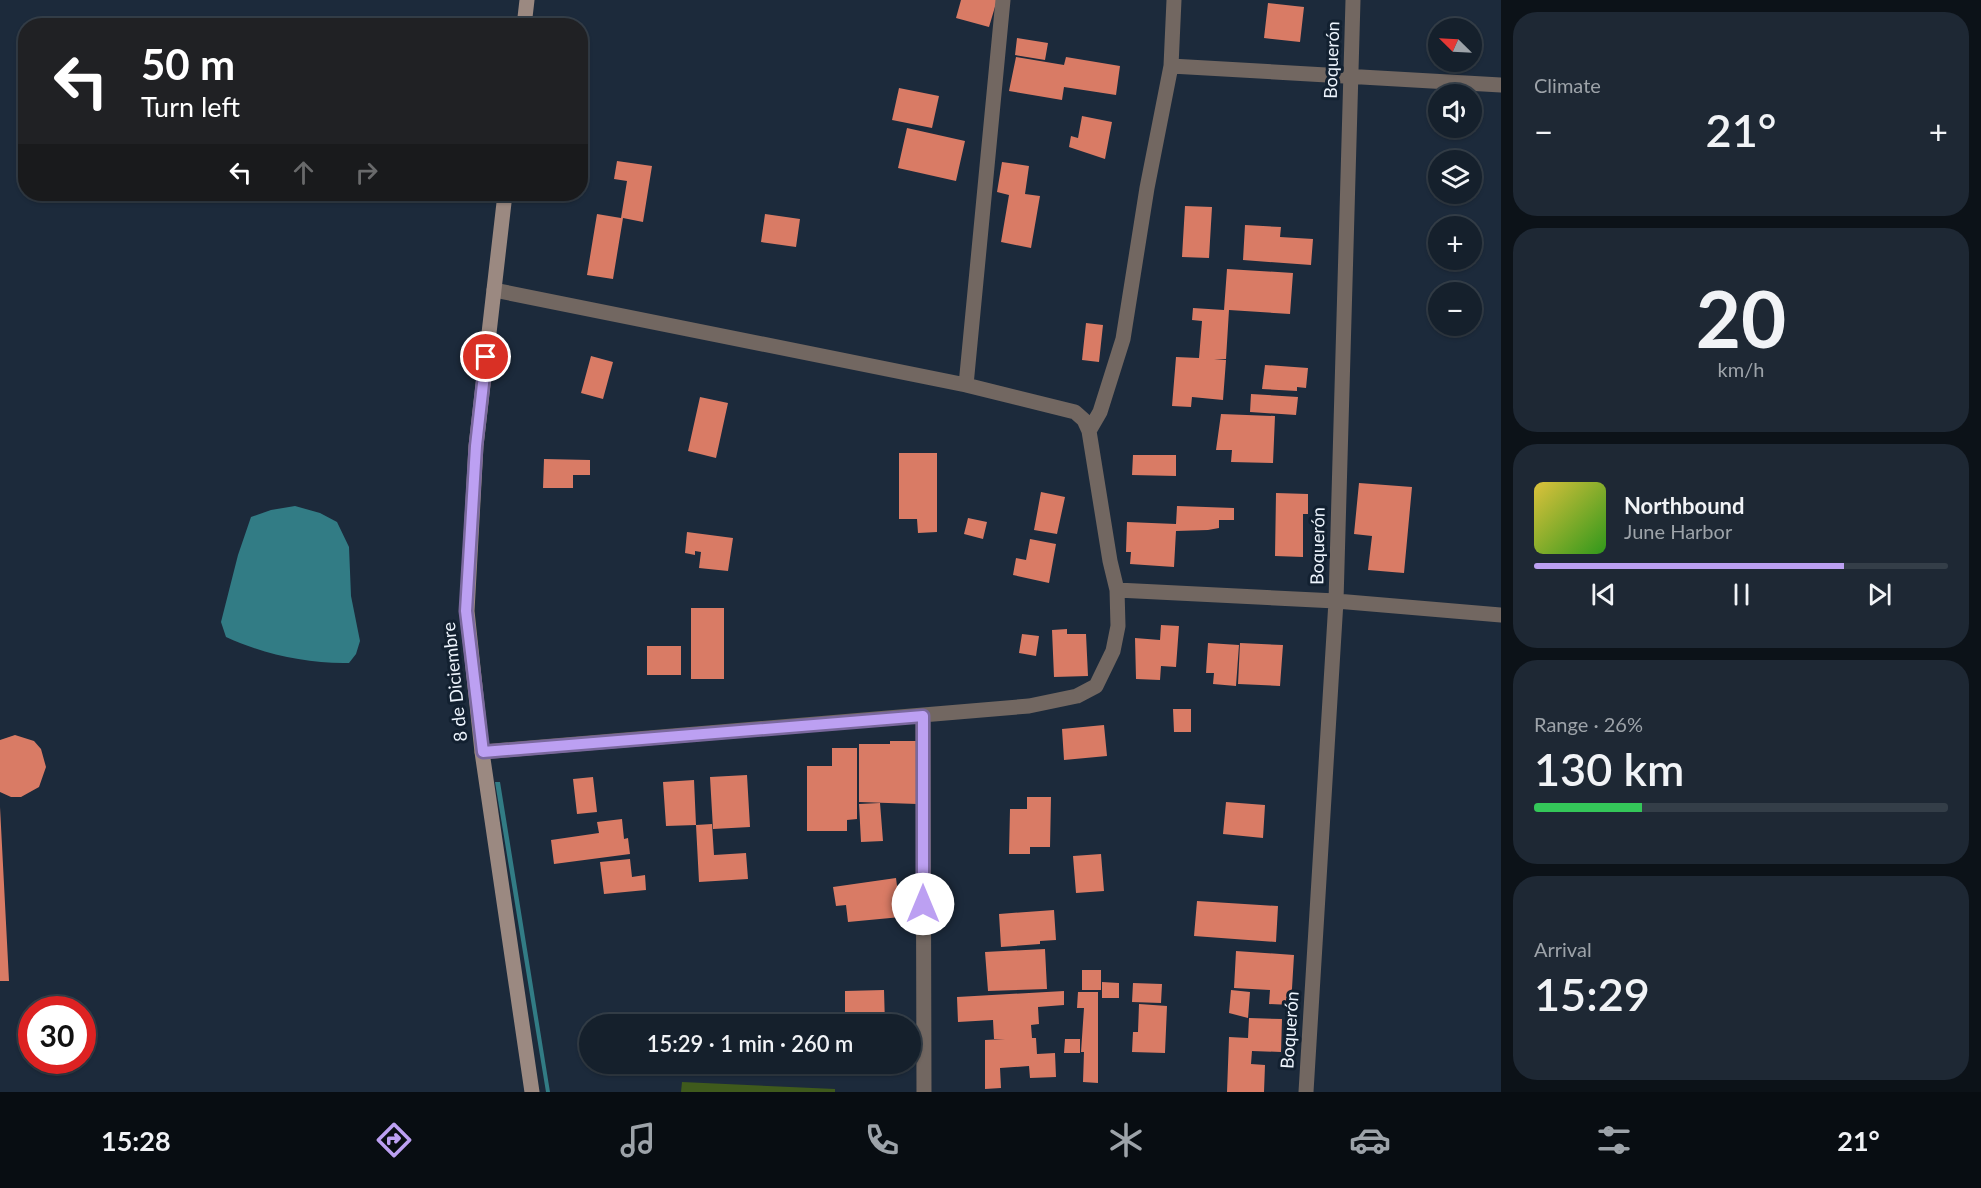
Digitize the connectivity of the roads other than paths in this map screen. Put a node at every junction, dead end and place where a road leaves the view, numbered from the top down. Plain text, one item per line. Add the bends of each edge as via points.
1 (527, 0) edge
2 (1003, 0) edge
3 (1174, 0) edge
4 (1353, 0) edge
5 (525, 18) edge
6 (1171, 66) junction
7 (1352, 77) junction
8 (1501, 85) edge
9 (504, 201) edge
10 (494, 290) junction
11 (966, 386) junction
12 (1089, 431) junction
13 (1117, 590) junction
14 (1336, 601) junction
15 (1501, 615) edge
16 (923, 716) junction
17 (483, 752) junction
18 (532, 1092) edge
19 (924, 1092) edge
20 (1306, 1092) edge

1 - 5 street
2 - 11 street
3 - 6 street
4 - 7 street, Boquerón
6 - 7 street
6 - 12 street via 1123,339 1100,412
7 - 8 street
7 - 14 street, Boquerón via 1347,135
9 - 10 street, 8 de Diciembre
10 - 11 street
10 - 17 street, 8 de Diciembre via 476,446 466,611
11 - 12 street via 1060,406 1076,412
12 - 13 street
13 - 14 street
13 - 16 street via 1118,626 1113,651 1096,686 1077,696 1029,706
14 - 15 street
14 - 20 street, Boquerón
16 - 17 street
16 - 19 street
17 - 18 street, 8 de Diciembre

